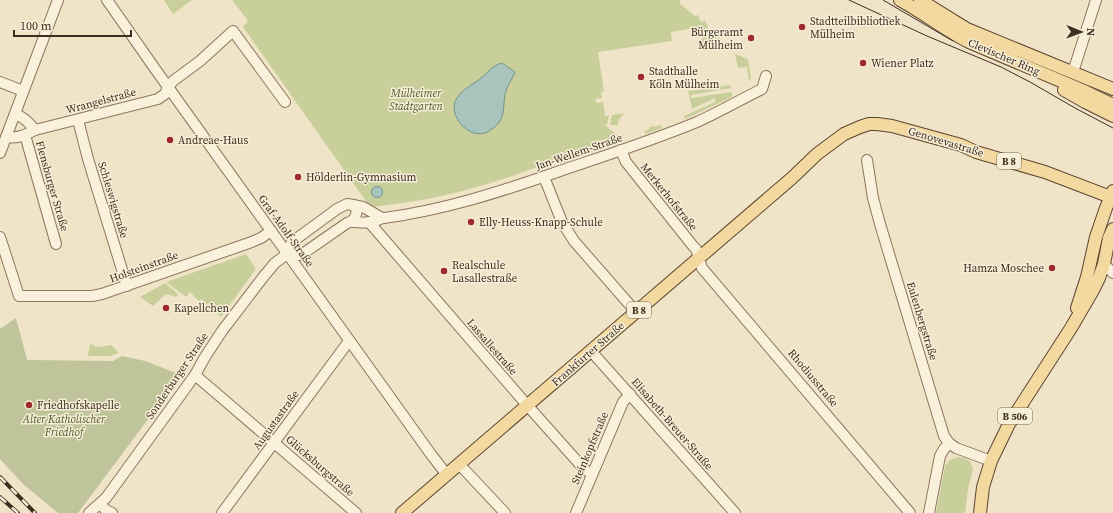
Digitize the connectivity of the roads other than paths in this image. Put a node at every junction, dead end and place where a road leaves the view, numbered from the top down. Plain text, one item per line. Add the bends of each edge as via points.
1 (58, 0) edge
2 (107, 0) edge
3 (900, 0) edge
4 (920, 0) edge
5 (934, 0) edge
6 (1096, 0) edge
7 (950, 18) junction
8 (1022, 65) junction
9 (1073, 72) junction
10 (766, 76) dead end
11 (0, 82) edge
12 (168, 87) junction
13 (1113, 89) edge
14 (24, 91) junction
15 (285, 102) dead end
16 (1113, 105) edge
17 (15, 114) junction
18 (1113, 116) edge
19 (78, 120) junction
20 (869, 124) joint
21 (35, 130) junction
22 (24, 135) junction
23 (6, 137) junction
24 (621, 150) junction
25 (0, 153) edge
26 (867, 160) dead end
27 (544, 177) junction
28 (1112, 196) edge
29 (353, 205) junction
30 (382, 218) junction
31 (352, 222) junction
32 (369, 222) junction
33 (271, 231) junction
34 (378, 232) junction
35 (1111, 234) edge
36 (0, 237) edge
37 (56, 244) dead end
38 (287, 254) junction
39 (699, 258) junction
40 (1104, 264) junction
41 (1113, 273) edge
42 (127, 286) junction
43 (636, 312) junction
44 (1071, 328) junction
45 (350, 341) junction
46 (591, 351) junction
47 (195, 375) junction
48 (630, 394) junction
49 (528, 405) junction
50 (275, 442) junction
51 (949, 443) junction
52 (991, 461) junction
53 (459, 464) junction
54 (592, 473) junction
55 (447, 475) junction
56 (100, 504) junction
57 (89, 513) edge
58 (112, 513) edge
59 (222, 513) edge
60 (356, 513) edge
61 (402, 513) edge
62 (505, 513) edge
63 (576, 513) edge
64 (735, 513) edge
65 (910, 513) edge
66 (929, 513) edge
67 (980, 513) edge

1 - 14 street
2 - 12 street, Graf-Adolf-Straße
3 - 8 main road, Clevischer Ring via 969,42
4 - 7 main road
5 - 7 main road
6 - 9 street
7 - 9 main road, Clevischer Ring via 979,35
8 - 16 main road, Clevischer Ring
8 - 18 main road
9 - 13 main road, Clevischer Ring
10 - 24 street, Jan-Wellem-Straße via 762,89 724,109
11 - 14 street
12 - 15 street, Wrangelstraße via 234,31
12 - 19 street, Wrangelstraße via 165,94 158,99
12 - 33 street, Graf-Adolf-Straße
14 - 17 street
17 - 21 street via 22,116
17 - 23 street
19 - 21 street, Wrangelstraße
19 - 42 street, Schleswigstraße
20 - 28 main road, Genovevastraße / B 8 via 892,126 961,145
20 - 39 main road, Frankfurter Straße / B 8 via 850,131 830,143
21 - 22 street, Wrangelstraße
22 - 23 street, Wrangelstraße
22 - 37 street, Flensburger Straße
23 - 25 street
24 - 27 street, Jan-Wellem-Straße
24 - 39 street, Merkerhofstraße via 626,162 693,246
26 - 51 street, Eulenbergstraße via 880,224 944,436
27 - 30 street, Jan-Wellem-Straße via 457,204
27 - 43 street via 562,222 574,241
28 - 35 main road via 1108,226
28 - 44 main road, B 506 via 1096,237
29 - 30 street via 363,207
29 - 31 street via 358,210
29 - 38 street, Sonderburger Straße via 347,204 337,209 292,242
30 - 32 street, Jan-Wellem-Straße
30 - 34 street via 378,223
31 - 32 street, Jan-Wellem-Straße
31 - 38 street via 301,255
32 - 34 street, Lassallestraße
33 - 38 street, Graf-Adolf-Straße
33 - 42 street, Holsteinstraße via 261,238
34 - 49 street, Lassallestraße
35 - 40 main road, B 506
36 - 42 street, Holsteinstraße via 19,296 92,296
38 - 45 street, Graf-Adolf-Straße
38 - 47 street, Sonderburger Straße via 275,263 259,282 222,331
39 - 43 main road, Frankfurter Straße / B 8
39 - 65 street, Rhodiusstraße via 702,268
40 - 41 street
40 - 44 main road, B 506 via 1092,292
43 - 46 main road, Frankfurter Straße / B 8
44 - 52 main road, B 506 via 1010,424
45 - 50 street, Augustastraße
45 - 55 street, Graf-Adolf-Straße
46 - 48 street, Elisabeth-Breuer-Straße
46 - 49 main road, Frankfurter Straße / B 8
47 - 50 street, Glücksburgstraße
47 - 56 street, Sonderburger Straße
48 - 54 street, Steinkopfstraße via 623,402
48 - 64 street, Elisabeth-Breuer-Straße
49 - 53 main road, Frankfurter Straße / B 8
49 - 54 street, Lassallestraße via 585,470
50 - 59 street, Augustastraße
50 - 60 street, Glücksburgstraße
51 - 52 street
51 - 66 street via 940,456
52 - 67 main road, B 506 via 983,487
53 - 55 main road, Frankfurter Straße / B 8
53 - 62 street
54 - 63 street, Steinkopfstraße
55 - 61 main road, Frankfurter Straße / B 8
56 - 57 street, Sonderburger Straße
56 - 58 street

